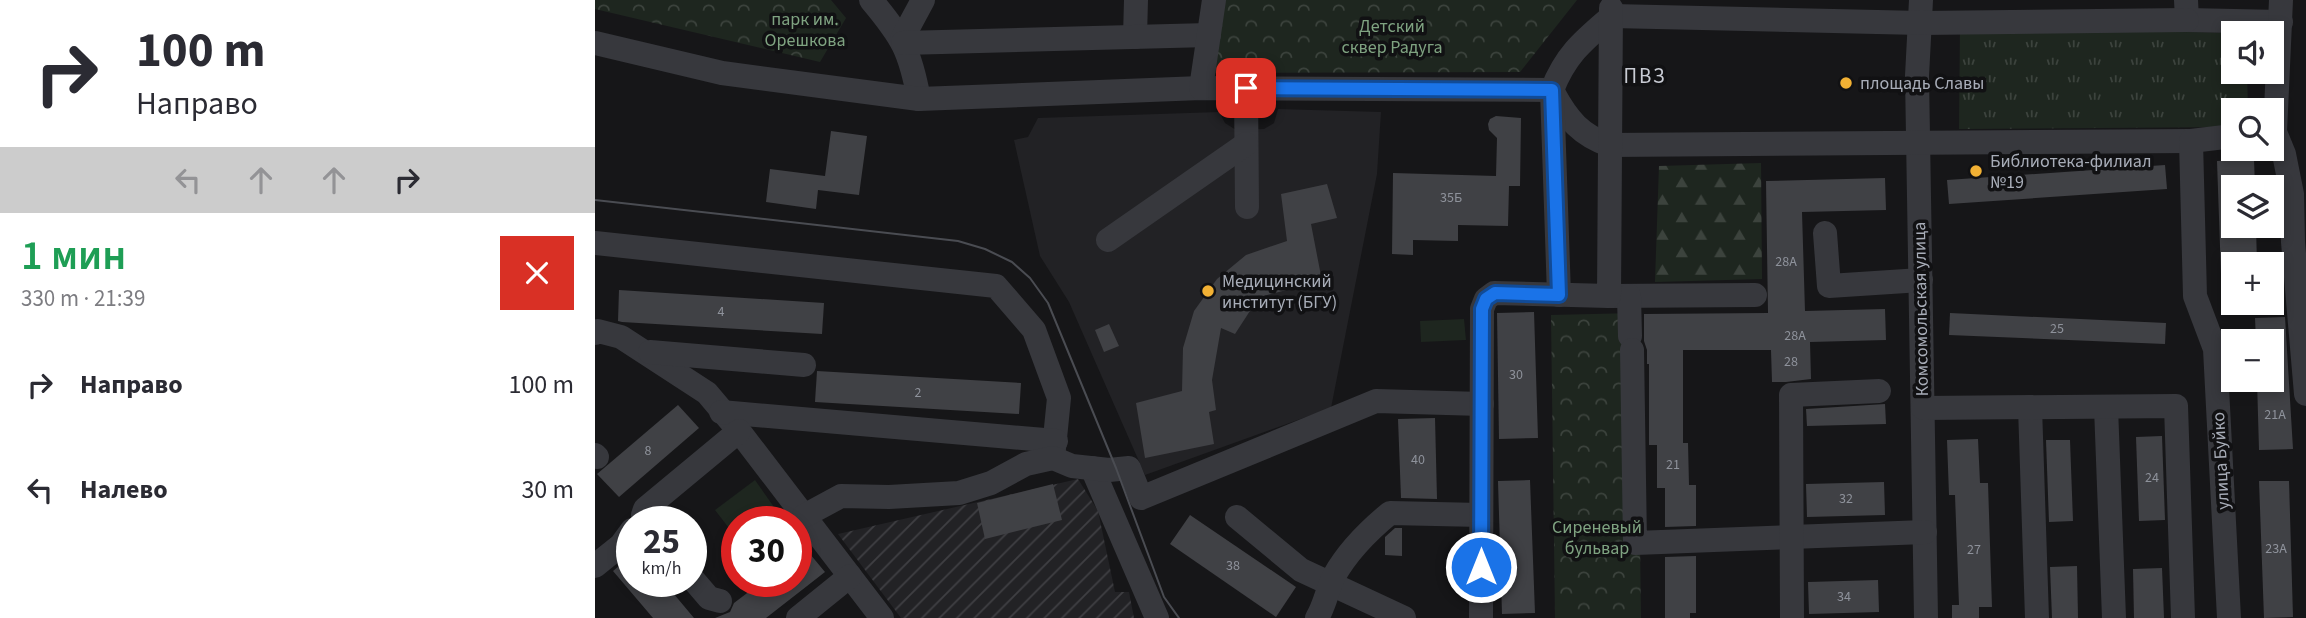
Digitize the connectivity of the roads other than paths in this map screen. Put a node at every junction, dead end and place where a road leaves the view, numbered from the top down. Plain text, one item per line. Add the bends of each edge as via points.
1 (871, 0) edge
2 (923, 0) edge
3 (1136, 0) edge
4 (1214, 0) edge
5 (1611, 8) edge
6 (2186, 10) edge
7 (1921, 11) edge
8 (2281, 11) edge
9 (1209, 35) junction
10 (1135, 37) junction
11 (902, 41) junction
12 (595, 43) edge
13 (1201, 88) junction
14 (1246, 88) junction
15 (1552, 90) junction
16 (2275, 98) edge
17 (919, 99) junction
18 (2221, 137) edge
19 (2190, 141) junction
20 (1246, 144) junction
21 (1919, 144) junction
22 (1609, 145) junction
23 (2284, 154) edge
24 (1247, 207) dead end
25 (1825, 233) dead end
26 (2302, 233) edge
27 (1108, 240) dead end
28 (595, 243) edge
29 (1921, 280) junction
30 (1559, 295) junction
31 (1755, 295) dead end
32 (1619, 296) junction
33 (595, 332) edge
34 (646, 351) junction
35 (804, 365) dead end
36 (1879, 391) dead end
37 (2306, 394) edge
38 (1482, 404) junction
39 (2030, 407) junction
40 (2106, 407) junction
41 (1923, 408) junction
42 (722, 412) junction
43 (739, 431) junction
44 (1054, 449) junction
45 (1092, 468) junction
46 (649, 506) edge
47 (796, 506) edge
48 (812, 512) edge
49 (1482, 515) junction
50 (1237, 517) dead end
51 (812, 526) edge
52 (1925, 532) junction
53 (1791, 536) junction
54 (616, 549) edge
55 (595, 566) edge
56 (850, 576) junction
57 (1331, 584) junction
58 (707, 596) edge
59 (720, 601) dead end
60 (798, 618) edge
61 (882, 618) edge
62 (1157, 618) edge
63 (1317, 618) edge
64 (1404, 618) edge
65 (1481, 618) edge
66 (1792, 618) edge
67 (1926, 618) edge
68 (2037, 618) edge
69 (2114, 618) edge
70 (2183, 618) edge
71 (2229, 618) edge

1 - 11 street
2 - 11 street
3 - 10 street
4 - 9 street
5 - 7 street
5 - 15 street via 1560,69
5 - 22 street
6 - 7 street
6 - 8 street
7 - 21 street, Комсомольская улица
8 - 16 street
9 - 10 street
9 - 13 street
10 - 11 street
11 - 17 street
12 - 17 street via 722,73
13 - 14 street
13 - 17 street
14 - 15 street
14 - 20 street
15 - 22 street via 1579,130
15 - 30 street
18 - 19 street
19 - 21 street
19 - 71 street, улица Буйко via 2195,296 2215,349
20 - 24 street
20 - 27 street
21 - 22 street
21 - 29 street, Комсомольская улица
22 - 32 street
23 - 26 street
25 - 29 street via 1829,286
26 - 37 street
28 - 44 street via 996,286 1034,330 1059,398
29 - 41 street, Комсомольская улица
30 - 32 street
30 - 38 street via 1495,293 1486,299 1482,309
31 - 32 street
32 - 53 street via 1631,343 1635,542
33 - 34 street via 621,337
34 - 35 street
34 - 42 street via 707,393
36 - 53 street via 1791,395
38 - 45 street via 1376,401 1142,498 1129,468
38 - 49 street
39 - 40 street
39 - 41 street
39 - 68 street
40 - 69 street
40 - 70 street via 2176,407
41 - 52 street, Комсомольская улица
42 - 43 street
42 - 44 street
43 - 46 street
43 - 47 street
44 - 45 street via 1072,466
44 - 48 street via 991,483 959,493 841,496
45 - 62 street
49 - 57 street via 1390,513 1363,535
49 - 65 street
50 - 57 street via 1301,570
51 - 56 street
52 - 53 street
52 - 67 street, Комсомольская улица
53 - 66 street
54 - 55 street
56 - 60 street
56 - 61 street
57 - 63 street
57 - 64 street
58 - 59 street

